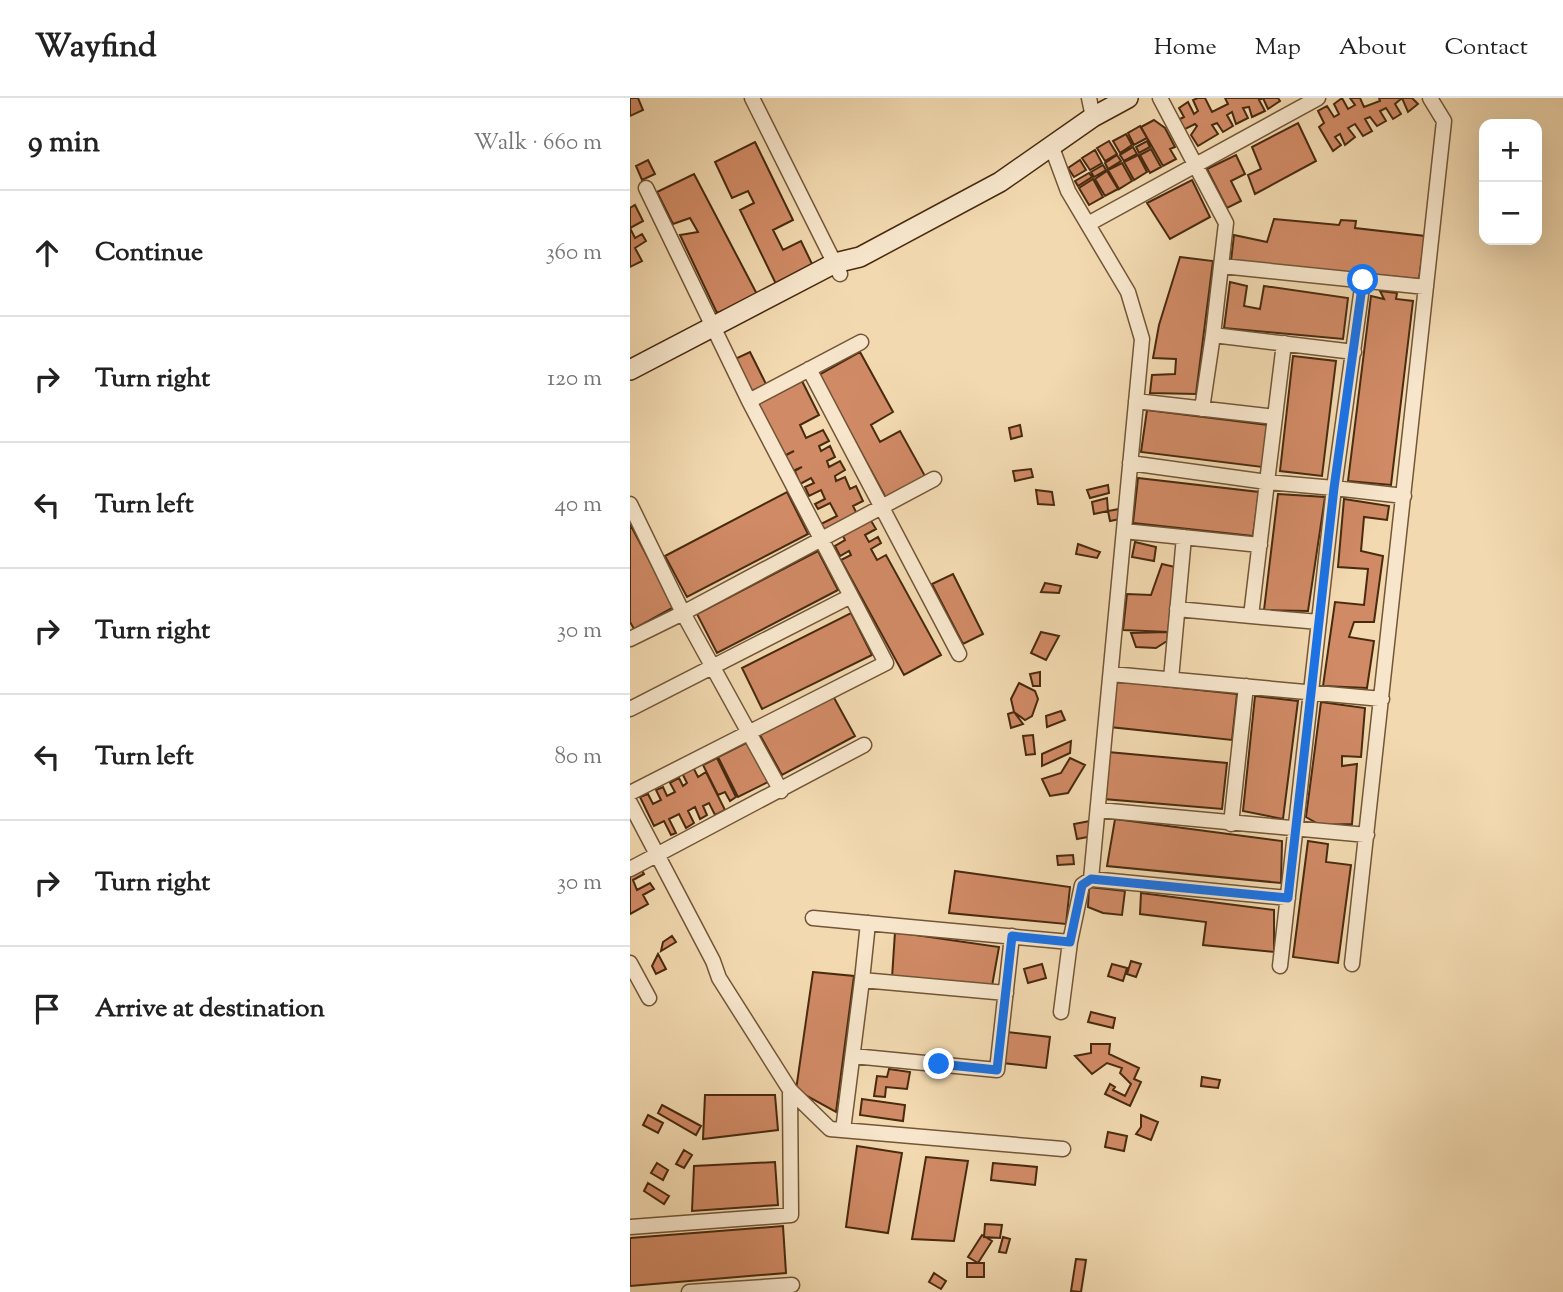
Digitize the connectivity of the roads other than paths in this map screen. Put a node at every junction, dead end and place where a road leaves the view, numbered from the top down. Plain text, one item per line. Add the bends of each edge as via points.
1 (752, 98) edge
2 (1128, 98) edge
3 (1160, 98) edge
4 (1318, 98) edge
5 (1430, 98) edge
6 (1091, 107) edge
7 (1051, 145) junction
8 (1194, 166) junction
9 (646, 188) dead end
10 (1088, 224) junction
11 (1222, 266) junction
12 (837, 269) junction
13 (1363, 280) junction
14 (1426, 287) junction
15 (716, 332) junction
16 (1213, 335) junction
17 (860, 342) dead end
18 (1284, 343) junction
19 (1354, 352) junction
20 (809, 369) junction
21 (630, 370) edge
22 (630, 384) edge
23 (749, 401) junction
24 (1136, 401) junction
25 (1202, 409) junction
26 (1275, 417) junction
27 (1130, 463) junction
28 (934, 479) dead end
29 (1267, 482) junction
30 (1334, 488) junction
31 (1404, 496) junction
32 (630, 504) edge
33 (881, 507) junction
34 (1124, 531) junction
35 (1184, 537) junction
36 (821, 539) junction
37 (1260, 545) junction
38 (850, 596) junction
39 (1177, 609) junction
40 (684, 613) junction
41 (1251, 616) junction
42 (1319, 622) junction
43 (630, 639) edge
44 (959, 654) dead end
45 (713, 667) junction
46 (1111, 674) junction
47 (1171, 680) junction
48 (1246, 687) junction
49 (1311, 693) junction
50 (1382, 699) junction
51 (630, 709) edge
52 (749, 733) junction
53 (864, 745) dead end
54 (781, 791) junction
55 (630, 793) edge
56 (630, 803) edge
57 (1098, 810) junction
58 (1231, 824) junction
59 (1295, 830) junction
60 (1367, 835) junction
61 (657, 855) junction
62 (630, 869) edge
63 (1091, 879) junction
64 (1288, 898) junction
65 (813, 918) dead end
66 (868, 923) junction
67 (1012, 936) junction
68 (1070, 942) junction
69 (630, 963) edge
70 (1352, 964) dead end
71 (1280, 966) dead end
72 (862, 980) junction
73 (1006, 993) junction
74 (649, 998) dead end
75 (1061, 1012) dead end
76 (853, 1056) junction
77 (790, 1090) junction
78 (844, 1130) junction
79 (1063, 1149) dead end
80 (630, 1227) edge
81 (792, 1285) dead end
82 (711, 1291) edge
83 (689, 1292) edge

1 - 12 street
2 - 6 street
3 - 8 street
4 - 8 street
5 - 14 street via 1444,121
6 - 7 street
7 - 10 street via 1068,191
7 - 12 street via 1000,182
8 - 10 street
8 - 11 street via 1226,223
9 - 15 street
10 - 24 street via 1128,292 1142,339
11 - 13 street
11 - 16 street
12 - 15 street
13 - 14 street
13 - 19 street
14 - 31 street
15 - 21 street
15 - 22 street
15 - 23 street
16 - 18 street
16 - 25 street
17 - 20 street
18 - 19 street
18 - 26 street
19 - 30 street
20 - 23 street
20 - 33 street
23 - 36 street
24 - 25 street
24 - 27 street
25 - 26 street
26 - 29 street
27 - 29 street
27 - 34 street
28 - 33 street
29 - 30 street
29 - 37 street
30 - 31 street
30 - 42 street
31 - 50 street
32 - 40 street
33 - 36 street
33 - 44 street
34 - 35 street
34 - 46 street
35 - 37 street
35 - 39 street
36 - 38 street
36 - 40 street
37 - 41 street
38 - 45 street
38 - 52 street via 886,663
39 - 41 street
39 - 47 street
40 - 43 street
40 - 45 street
41 - 42 street
42 - 49 street
45 - 51 street
45 - 52 street
46 - 47 street
46 - 57 street
47 - 48 street
48 - 49 street
48 - 58 street
49 - 50 street
49 - 59 street
50 - 60 street
52 - 54 street
52 - 55 street
53 - 54 street
54 - 61 street
56 - 61 street
57 - 58 street
57 - 63 street
58 - 59 street
59 - 60 street
59 - 64 street
60 - 70 street
61 - 62 street
61 - 77 street via 719,978
63 - 64 street
63 - 68 street via 1082,885
64 - 71 street
65 - 66 street
66 - 67 street
66 - 72 street
67 - 68 street
67 - 73 street
68 - 75 street
69 - 74 street
72 - 73 street
72 - 76 street
73 - 76 street via 997,1070
76 - 78 street
77 - 78 street via 830,1129
77 - 80 street via 791,1214
78 - 79 street
81 - 82 street
82 - 83 street

